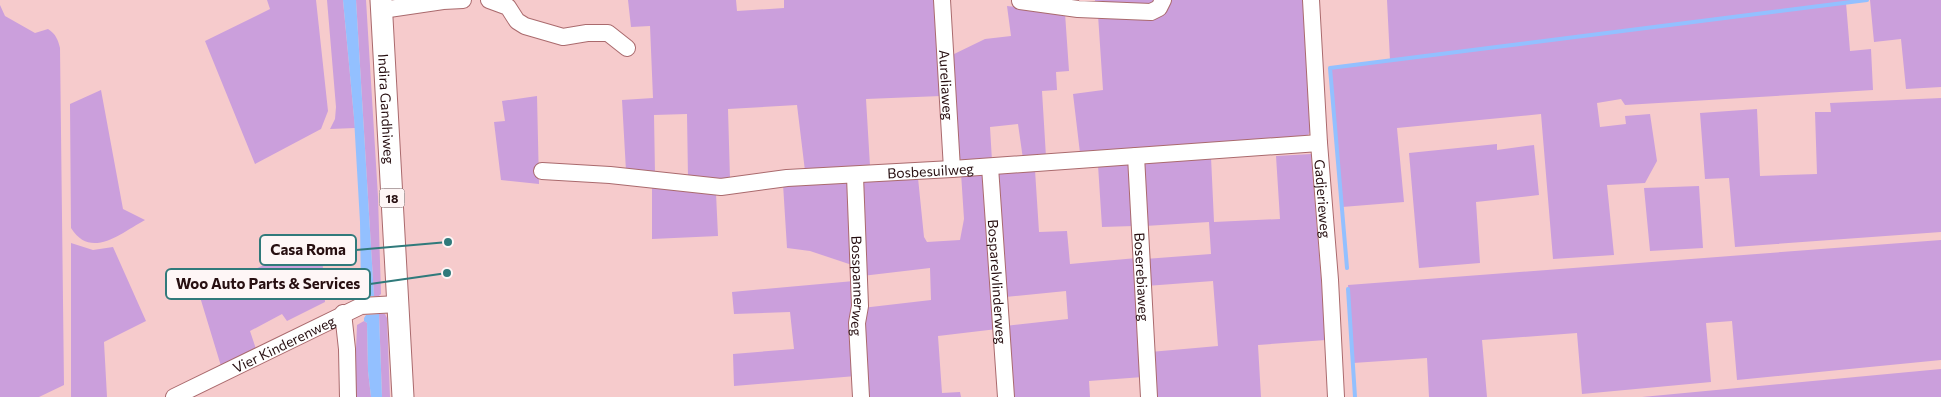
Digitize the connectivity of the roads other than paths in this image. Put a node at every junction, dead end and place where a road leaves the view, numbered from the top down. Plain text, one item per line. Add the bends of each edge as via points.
1 (463, 0) edge
2 (489, 0) edge
3 (942, 0) edge
4 (1163, 0) edge
5 (1312, 0) edge
6 (1020, 1) dead end
7 (381, 5) edge
8 (627, 48) dead end
9 (1319, 143) junction
10 (1136, 156) junction
11 (990, 167) junction
12 (952, 169) junction
13 (542, 170) dead end
14 (855, 176) junction
15 (391, 304) junction
16 (343, 314) junction
17 (174, 397) edge
18 (348, 397) edge
19 (404, 397) edge
20 (861, 397) edge
21 (1006, 397) edge
22 (1149, 397) edge
23 (1336, 397) edge

1 - 7 street
2 - 8 street via 508,7 517,21 525,26 563,38 608,33
3 - 12 street, Aureliaweg
4 - 6 street via 1159,8 1150,12 1078,9
5 - 9 street, Gadjerieweg
7 - 15 main road, Indira Gandhiweg / 18
9 - 10 street, Bosbesuilweg
9 - 23 street, Gadjerieweg
10 - 11 street, Bosbesuilweg
10 - 22 street, Boserebiaweg
11 - 12 street, Bosbesuilweg
11 - 21 street, Bosparelvlinderweg
12 - 14 street, Bosbesuilweg
13 - 14 street, Bosbesuilweg via 721,186 787,178
14 - 20 street, Bosspannerweg
15 - 16 street, Vier Kinderenweg via 361,306
15 - 19 main road, Indira Gandhiweg / 18
16 - 17 street, Vier Kinderenweg
16 - 18 street

